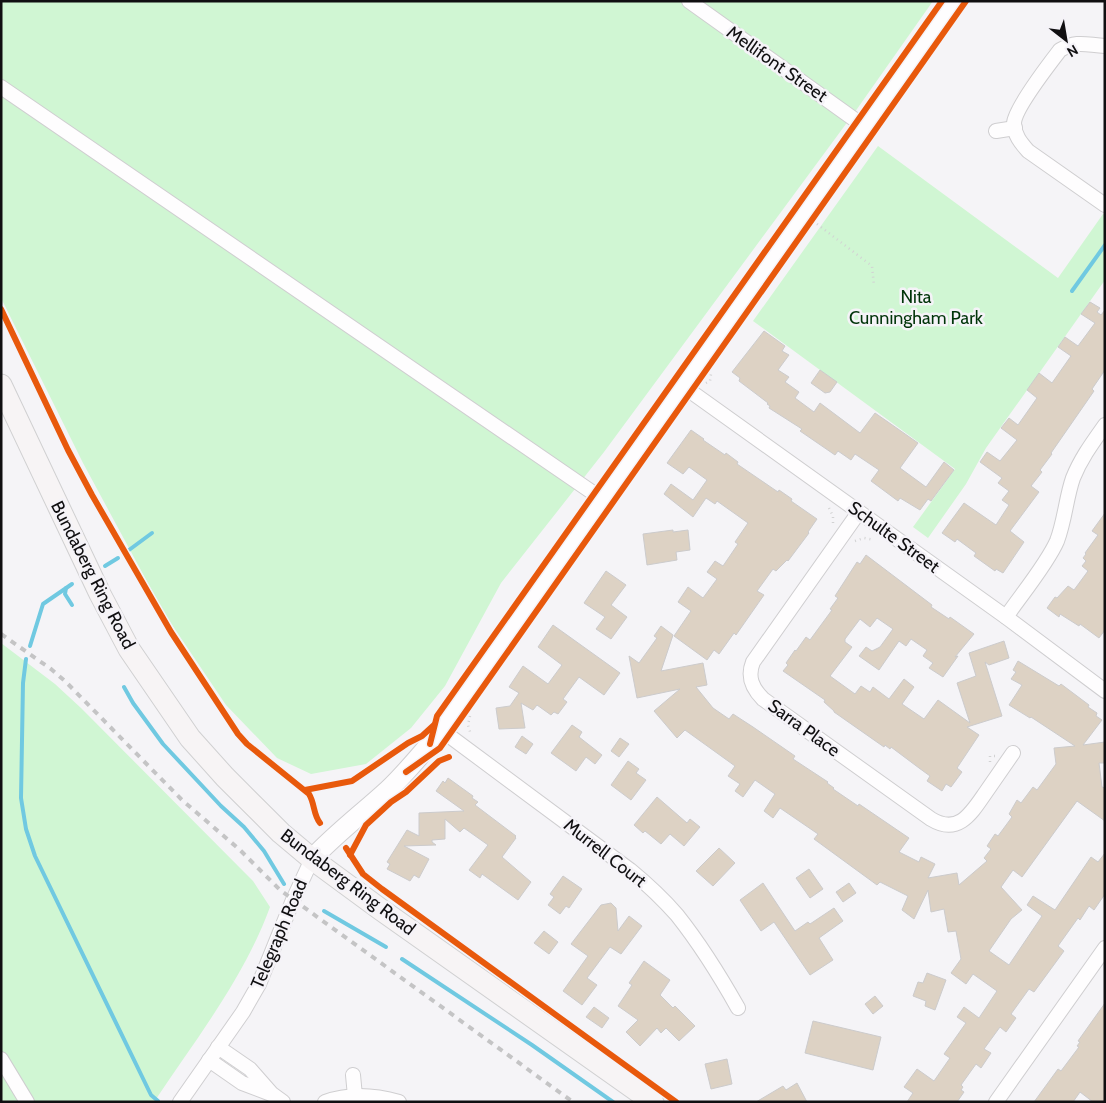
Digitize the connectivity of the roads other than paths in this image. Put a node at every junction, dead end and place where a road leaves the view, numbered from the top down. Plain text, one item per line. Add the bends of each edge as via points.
1 (689, 1) edge
2 (954, 1) edge
3 (1105, 46) edge
4 (1, 87) edge
5 (865, 127) junction
6 (1015, 128) junction
7 (996, 130) dead end
8 (1105, 205) edge
9 (1, 385) edge
10 (687, 389) junction
11 (1104, 428) edge
12 (602, 499) junction
13 (859, 512) junction
14 (1006, 617) junction
15 (1105, 690) edge
16 (444, 732) junction
17 (1012, 754) road end
18 (312, 859) junction
19 (1105, 948) edge
20 (738, 1008) dead end
21 (218, 1047) junction
22 (1, 1059) edge
23 (209, 1060) junction
24 (353, 1074) dead end
25 (355, 1096) junction
26 (278, 1098) edge
27 (27, 1102) edge
28 (180, 1102) edge
29 (324, 1102) edge
30 (399, 1102) edge
31 (653, 1102) edge
32 (996, 1102) edge

1 - 5 street, Mellifont Street
2 - 5 street, Telegraph Road
3 - 6 street via 1078,42 1060,50 1020,107
4 - 12 street
5 - 10 street, Telegraph Road
6 - 7 street
6 - 8 street via 1018,139 1028,151
9 - 18 main road, Bundaberg Ring Road via 129,649 190,738 281,833
10 - 12 street, Telegraph Road
10 - 13 street, Schulte Street
11 - 14 street via 1086,451 1074,477 1056,543
12 - 16 street, Telegraph Road
13 - 14 street, Schulte Street
13 - 17 street, Sarra Place via 756,657 747,680 763,699 931,819 952,829 972,812
14 - 15 street, Schulte Street
16 - 18 street, Telegraph Road
16 - 20 street, Murrell Court via 656,892 715,968
18 - 21 street, Telegraph Road via 258,984
18 - 31 main road, Bundaberg Ring Road
19 - 32 street
21 - 23 street, Telegraph Road
21 - 26 street via 250,1069
22 - 27 street
23 - 26 street via 242,1083
23 - 28 street, Telegraph Road
24 - 25 street
25 - 29 street
25 - 30 street via 383,1097

